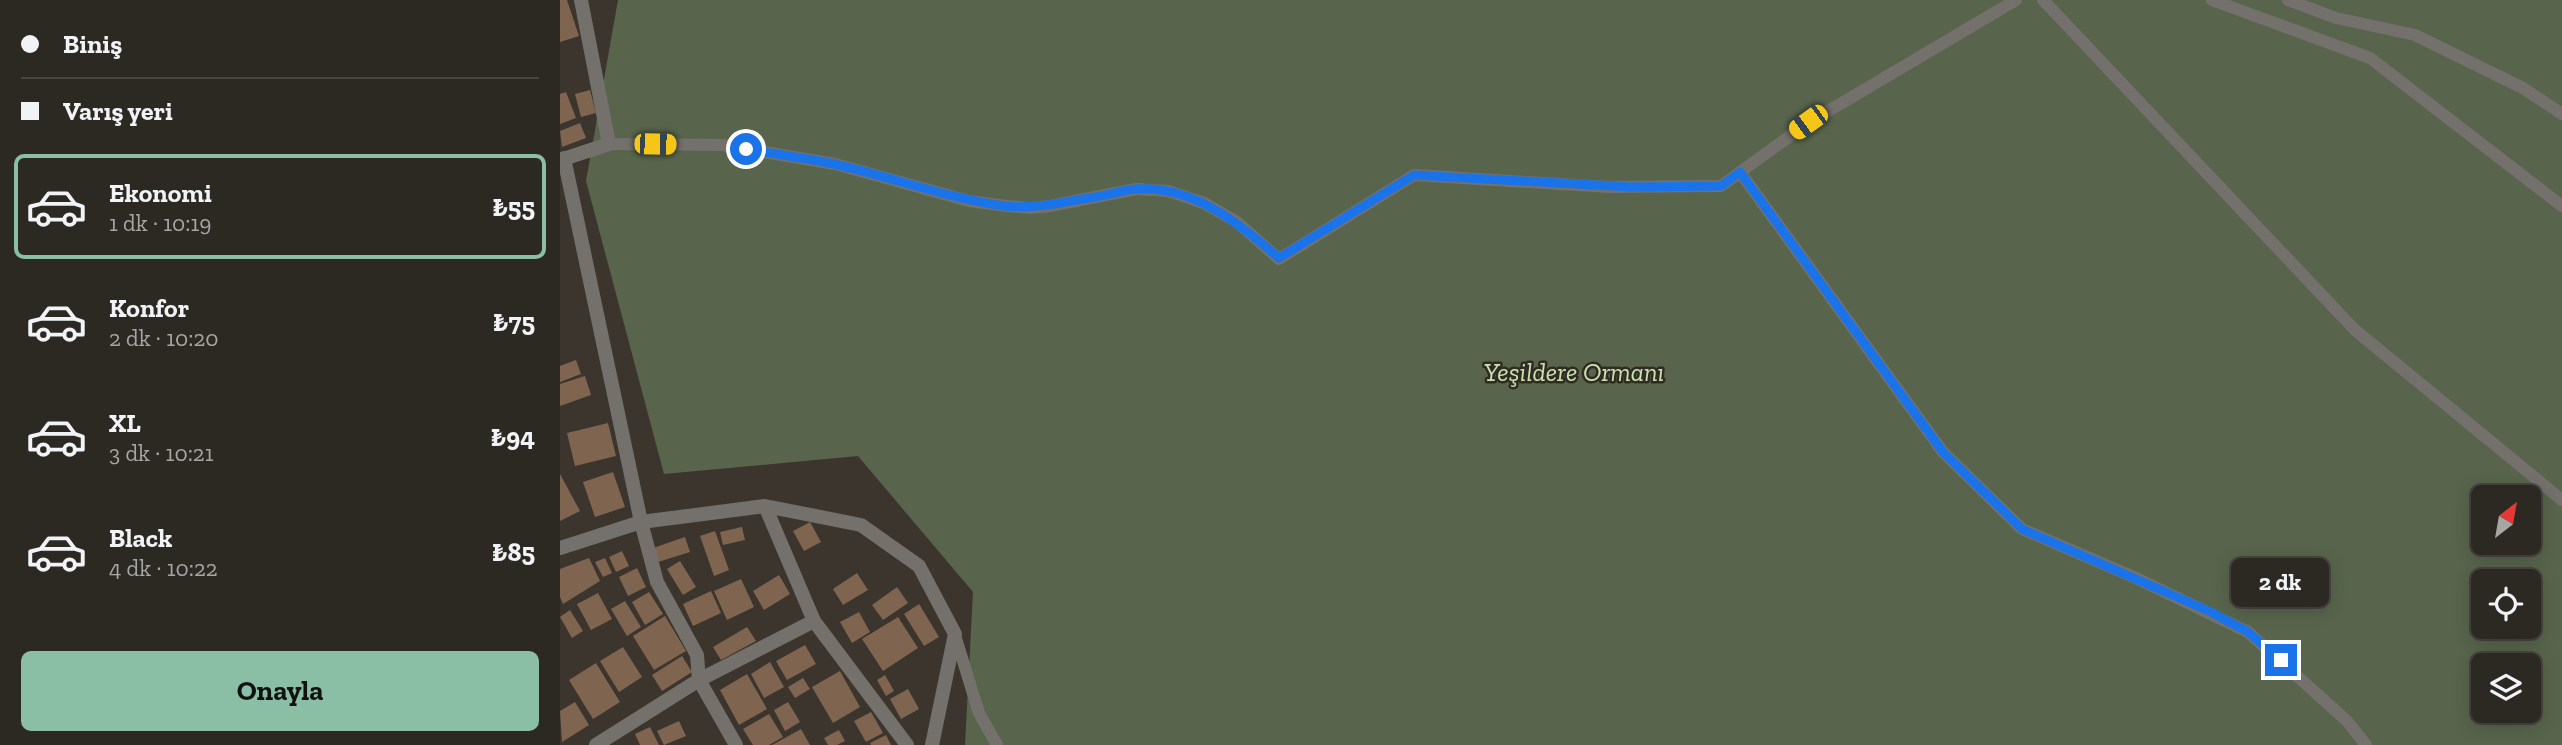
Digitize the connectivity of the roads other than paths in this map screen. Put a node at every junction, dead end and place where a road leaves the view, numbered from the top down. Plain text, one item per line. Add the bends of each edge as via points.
1 (581, 0) edge
2 (2016, 0) edge
3 (2043, 0) edge
4 (2212, 0) edge
5 (2288, 0) edge
6 (2562, 114) edge
7 (609, 144) junction
8 (562, 159) edge
9 (1740, 172) junction
10 (2562, 206) edge
11 (2562, 500) edge
12 (765, 506) junction
13 (641, 522) junction
14 (560, 548) edge
15 (814, 621) junction
16 (955, 634) junction
17 (699, 680) junction
18 (596, 745) edge
19 (736, 745) edge
20 (907, 745) edge
21 (932, 745) edge
22 (997, 745) edge
23 (2366, 745) edge

1 - 7 street
2 - 9 lane via 1808,122
3 - 11 lane via 2355,330
4 - 10 lane via 2371,58
5 - 6 lane via 2336,18 2415,35 2523,88
7 - 8 street
7 - 9 lane via 723,145 835,164 969,201 1007,206 1050,206 1136,189 1168,191 1204,203 1237,222 1279,258 1414,175 1609,187 1721,186
8 - 13 street
9 - 23 lane via 1943,452 2022,529 2248,632 2347,721
12 - 13 street
12 - 15 street
12 - 16 street via 861,525 919,566
13 - 14 street
13 - 17 street via 657,582 697,655
15 - 17 street
15 - 20 street
16 - 21 street
16 - 22 lane via 979,713
17 - 18 street
17 - 19 street

